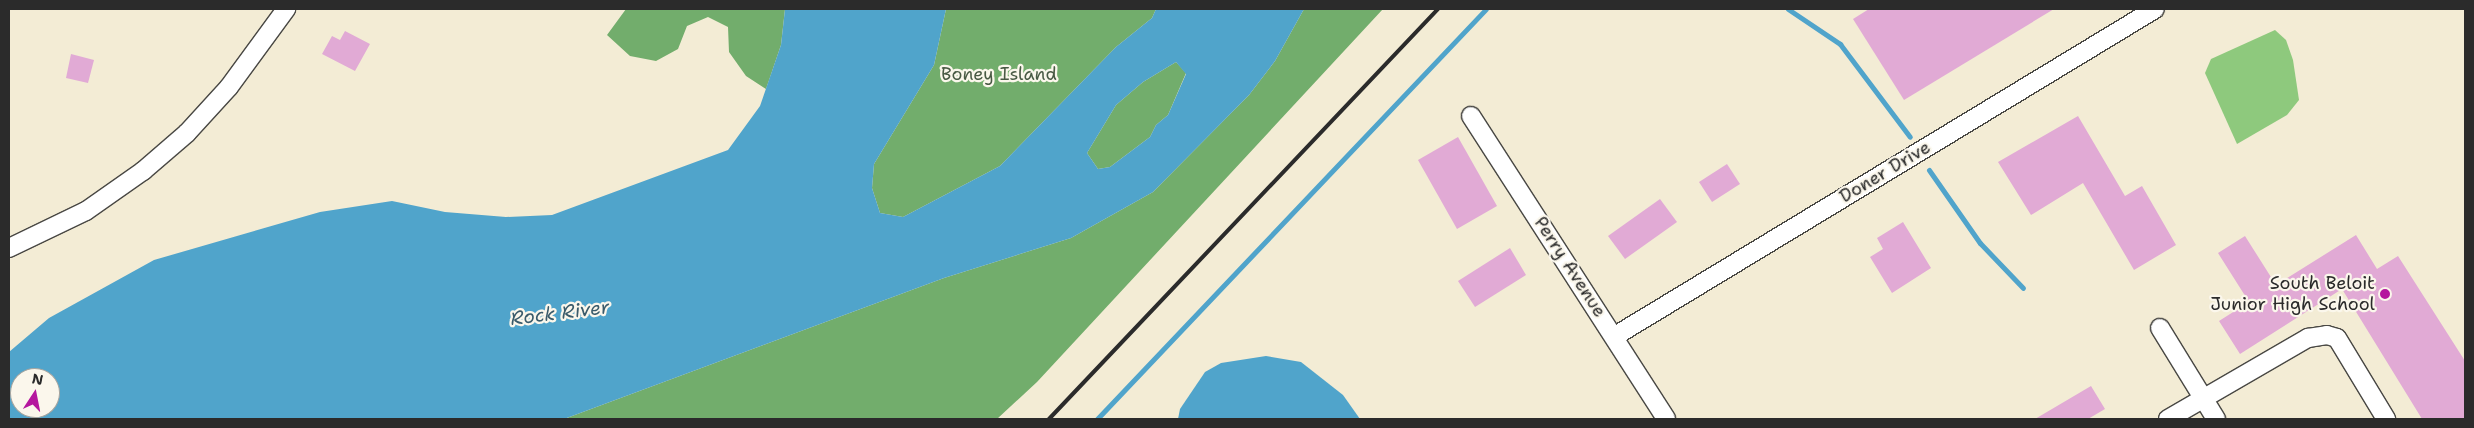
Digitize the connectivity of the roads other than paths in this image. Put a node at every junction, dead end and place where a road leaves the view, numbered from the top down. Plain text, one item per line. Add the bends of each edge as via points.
1 (286, 9) edge
2 (2155, 9) edge
3 (1471, 116) dead end
4 (9, 248) edge
5 (2160, 328) dead end
6 (1615, 336) junction
7 (2202, 397) junction
8 (1666, 419) edge
9 (2168, 419) edge
10 (2216, 419) edge
11 (2386, 419) edge

1 - 4 street via 229,86 187,133 143,171 86,211
2 - 6 street, Doner Drive
3 - 6 street, Perry Avenue
5 - 7 street
6 - 8 street, Perry Avenue
7 - 9 street
7 - 10 street
7 - 11 street via 2321,335 2337,338

